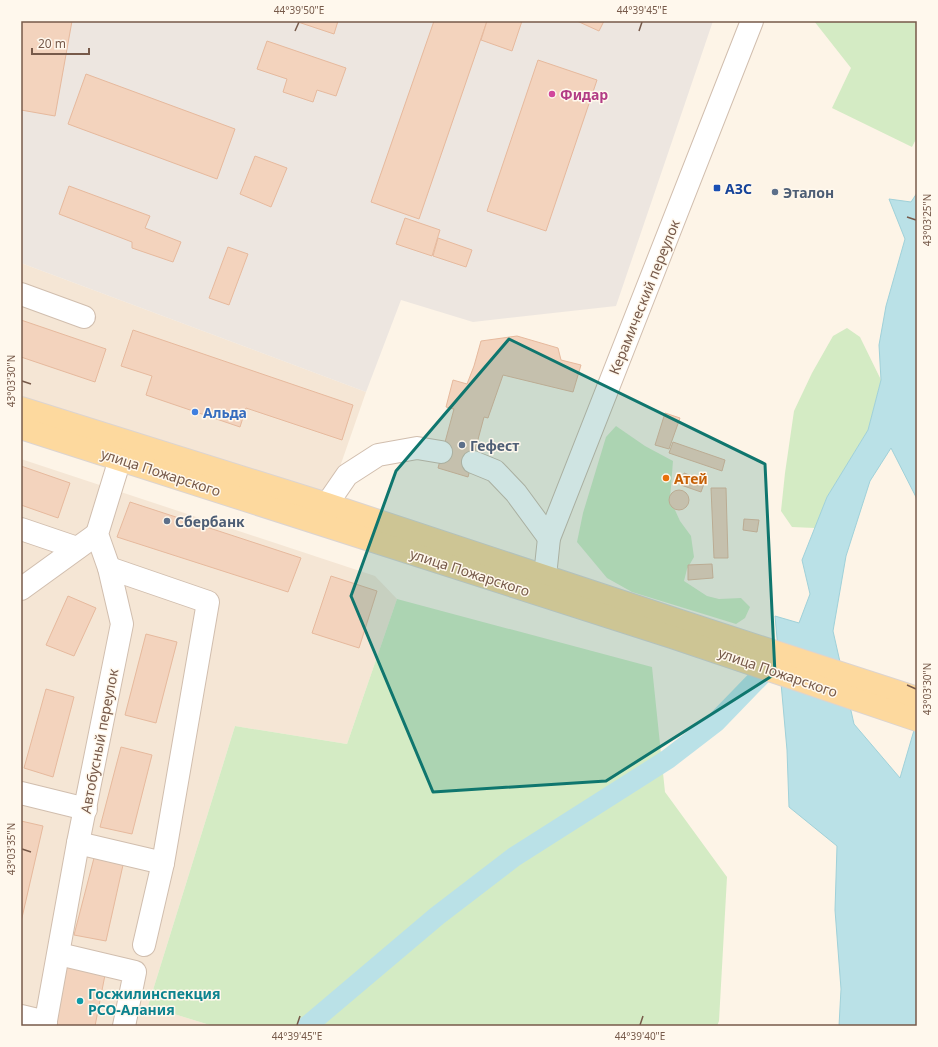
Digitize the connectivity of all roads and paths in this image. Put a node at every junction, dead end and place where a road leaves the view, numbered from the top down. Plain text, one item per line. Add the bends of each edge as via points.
1 (752, 21) edge
2 (21, 294) edge
3 (84, 317) dead end
4 (21, 408) edge
5 (21, 428) edge
6 (441, 452) dead end
7 (120, 459) junction
8 (473, 462) dead end
9 (327, 504) junction
10 (21, 529) edge
11 (97, 534) junction
12 (549, 538) junction
13 (77, 548) junction
14 (109, 568) junction
15 (545, 576) junction
16 (21, 589) edge
17 (674, 629) junction
18 (917, 698) edge
19 (917, 720) edge
20 (21, 793) edge
21 (86, 809) junction
22 (78, 843) junction
23 (163, 863) junction
24 (144, 945) dead end
25 (59, 954) junction
26 (21, 1016) edge
27 (45, 1024) edge
28 (124, 1026) edge

1 - 12 street, Керамический переулок
2 - 3 street
4 - 9 main road, улица Пожарского
5 - 7 main road, улица Пожарского
6 - 9 street via 417,448 378,455 347,475
7 - 11 street
7 - 17 main road, улица Пожарского
8 - 12 street via 495,471 516,493
9 - 15 main road, улица Пожарского
10 - 13 street
11 - 13 street
11 - 14 street, Автобусный переулок
12 - 15 street, Керамический переулок
13 - 16 street
14 - 21 street, Автобусный переулок via 122,624
14 - 23 street via 216,604
15 - 17 main road, улица Пожарского
17 - 18 main road, улица Пожарского
17 - 19 main road, улица Пожарского
20 - 21 street
21 - 22 street, Автобусный переулок
22 - 23 street
22 - 25 street, Автобусный переулок
23 - 24 street
25 - 27 street, Автобусный переулок
25 - 28 street via 134,972
26 - 27 street

